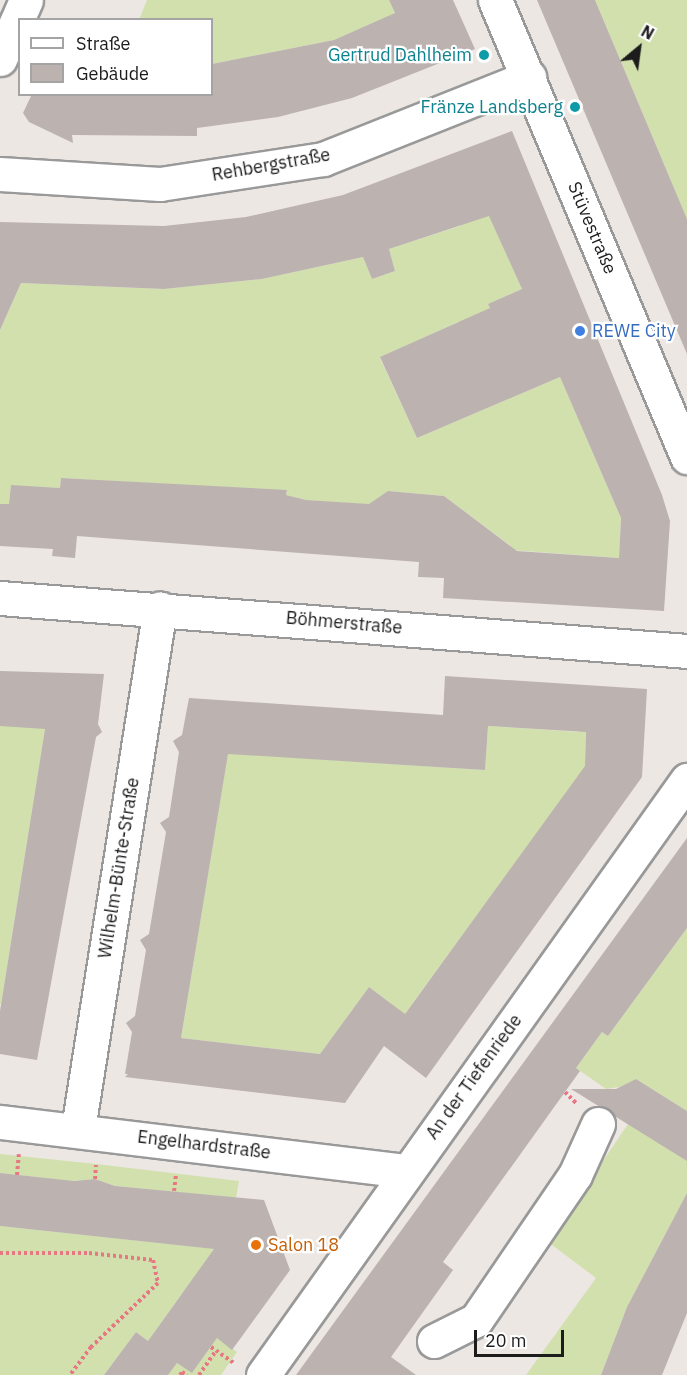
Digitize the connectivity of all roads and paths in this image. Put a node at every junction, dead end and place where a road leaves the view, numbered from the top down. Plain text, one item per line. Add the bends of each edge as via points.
1 (26, 0) edge
2 (495, 0) edge
3 (18, 18) edge
4 (18, 18) edge
5 (0, 59) edge
6 (529, 77) junction
7 (0, 174) edge
8 (687, 457) edge
9 (0, 598) edge
10 (160, 608) junction
11 (687, 651) edge
12 (687, 780) edge
13 (0, 1122) edge
14 (598, 1124) dead end
15 (78, 1129) junction
16 (407, 1171) junction
17 (0, 1253) edge
18 (434, 1341) dead end
19 (211, 1347) dead end
20 (216, 1352) junction
21 (252, 1372) edge
22 (70, 1375) edge
23 (180, 1375) edge
24 (187, 1375) edge
25 (199, 1375) edge

1 - 4 street
2 - 6 street, Stüvestraße
3 - 5 street
6 - 7 street, Rehbergstraße via 323,159 160,184
6 - 8 street, Stüvestraße
9 - 10 street, Böhmerstraße
10 - 11 street, Böhmerstraße
10 - 15 street, Wilhelm-Bünte-Straße
12 - 16 street, An der Tiefenriede
13 - 15 street, Engelhardstraße
14 - 18 street via 575,1175 476,1320
15 - 16 street, Engelhardstraße
16 - 21 street, An der Tiefenriede
17 - 22 path via 89,1253 153,1260 158,1283 91,1347
19 - 20 path
20 - 21 path
20 - 25 path
23 - 24 path

